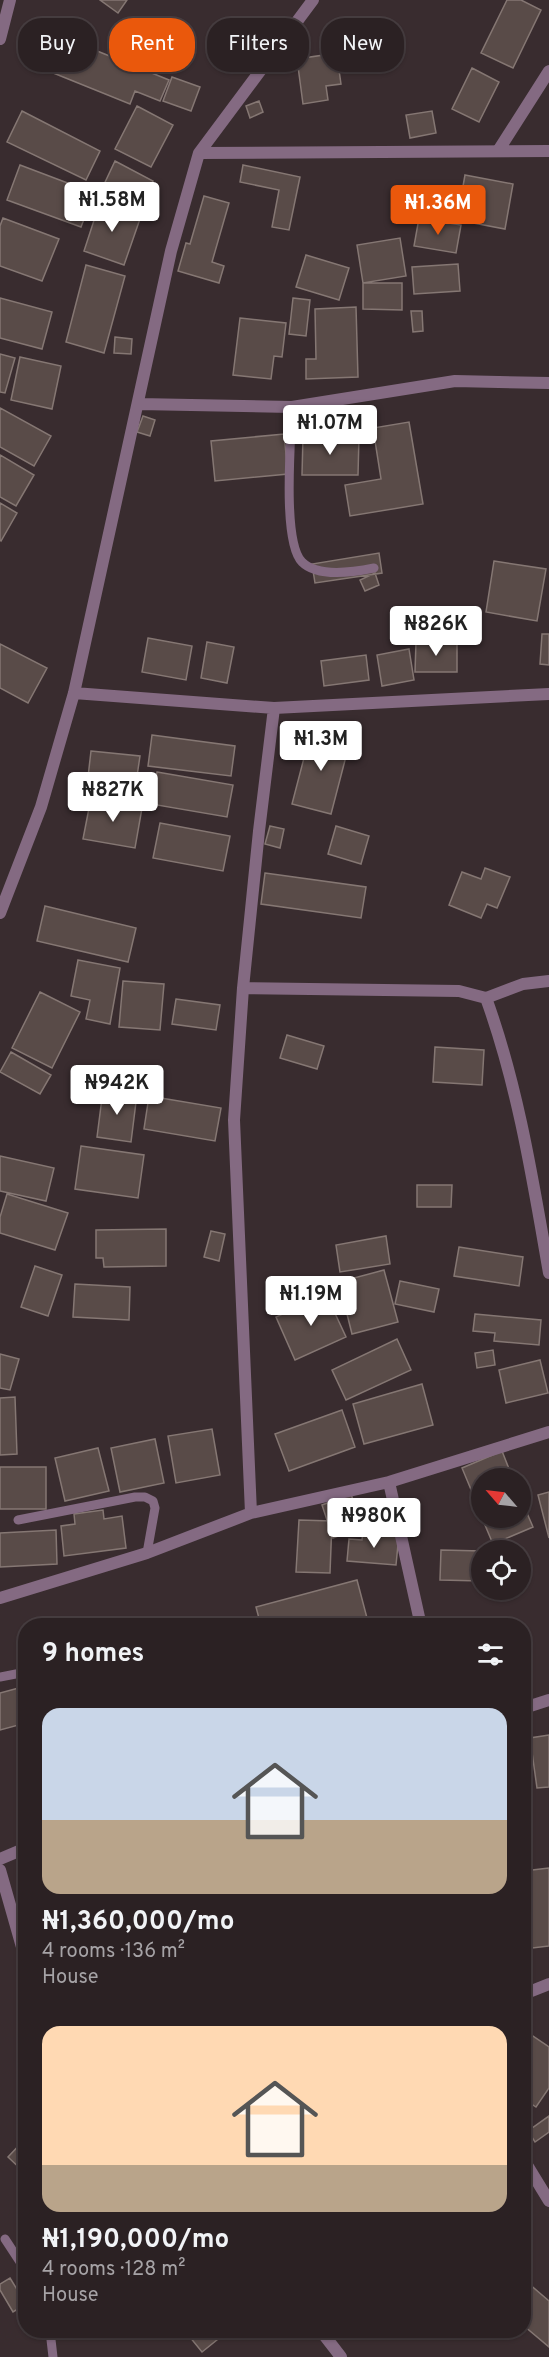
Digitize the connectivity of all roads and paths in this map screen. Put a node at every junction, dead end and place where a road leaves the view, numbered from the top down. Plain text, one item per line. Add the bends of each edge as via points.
1 (10, 0) edge
2 (312, 0) edge
3 (0, 39) edge
4 (549, 71) edge
5 (498, 151) junction
6 (549, 151) edge
7 (199, 153) junction
8 (549, 383) edge
9 (139, 404) junction
10 (292, 407) junction
11 (374, 568) dead end
12 (74, 693) junction
13 (549, 694) edge
14 (274, 708) junction
15 (0, 914) edge
16 (549, 981) edge
17 (243, 988) junction
18 (486, 998) junction
19 (549, 1273) edge
20 (549, 1432) edge
21 (389, 1482) junction
22 (251, 1513) junction
23 (18, 1520) dead end
24 (147, 1553) junction
25 (0, 1598) edge
26 (420, 1618) edge
27 (18, 1674) edge
28 (0, 1677) edge
29 (549, 1701) edge
30 (531, 1706) edge
31 (18, 1851) edge
32 (0, 1859) edge
33 (0, 1870) edge
34 (18, 1933) edge
35 (549, 1984) edge
36 (531, 1991) edge
37 (531, 2171) edge
38 (549, 2201) edge
39 (5, 2239) dead end
40 (18, 2259) edge
41 (51, 2338) edge
42 (326, 2338) edge
43 (53, 2357) edge
44 (341, 2357) edge

1 - 3 street
2 - 7 street
4 - 5 street
5 - 6 street
5 - 7 street
7 - 9 street via 171,251
8 - 10 street via 455,381
9 - 10 street
9 - 12 street
10 - 11 lane via 290,520 294,550 303,564 323,572 351,573
12 - 14 street
12 - 15 street via 41,807
13 - 14 street
14 - 17 street
16 - 18 street via 523,984
17 - 18 street via 459,991
17 - 22 street via 234,1120
18 - 19 street via 527,1148
20 - 21 street
21 - 22 street
21 - 26 street
22 - 24 street
23 - 24 lane via 145,1497 153,1501 155,1508
24 - 25 street
27 - 28 lane
29 - 30 street
31 - 32 street
33 - 34 street
35 - 36 street
37 - 38 street
39 - 40 lane
41 - 43 lane
42 - 44 street

